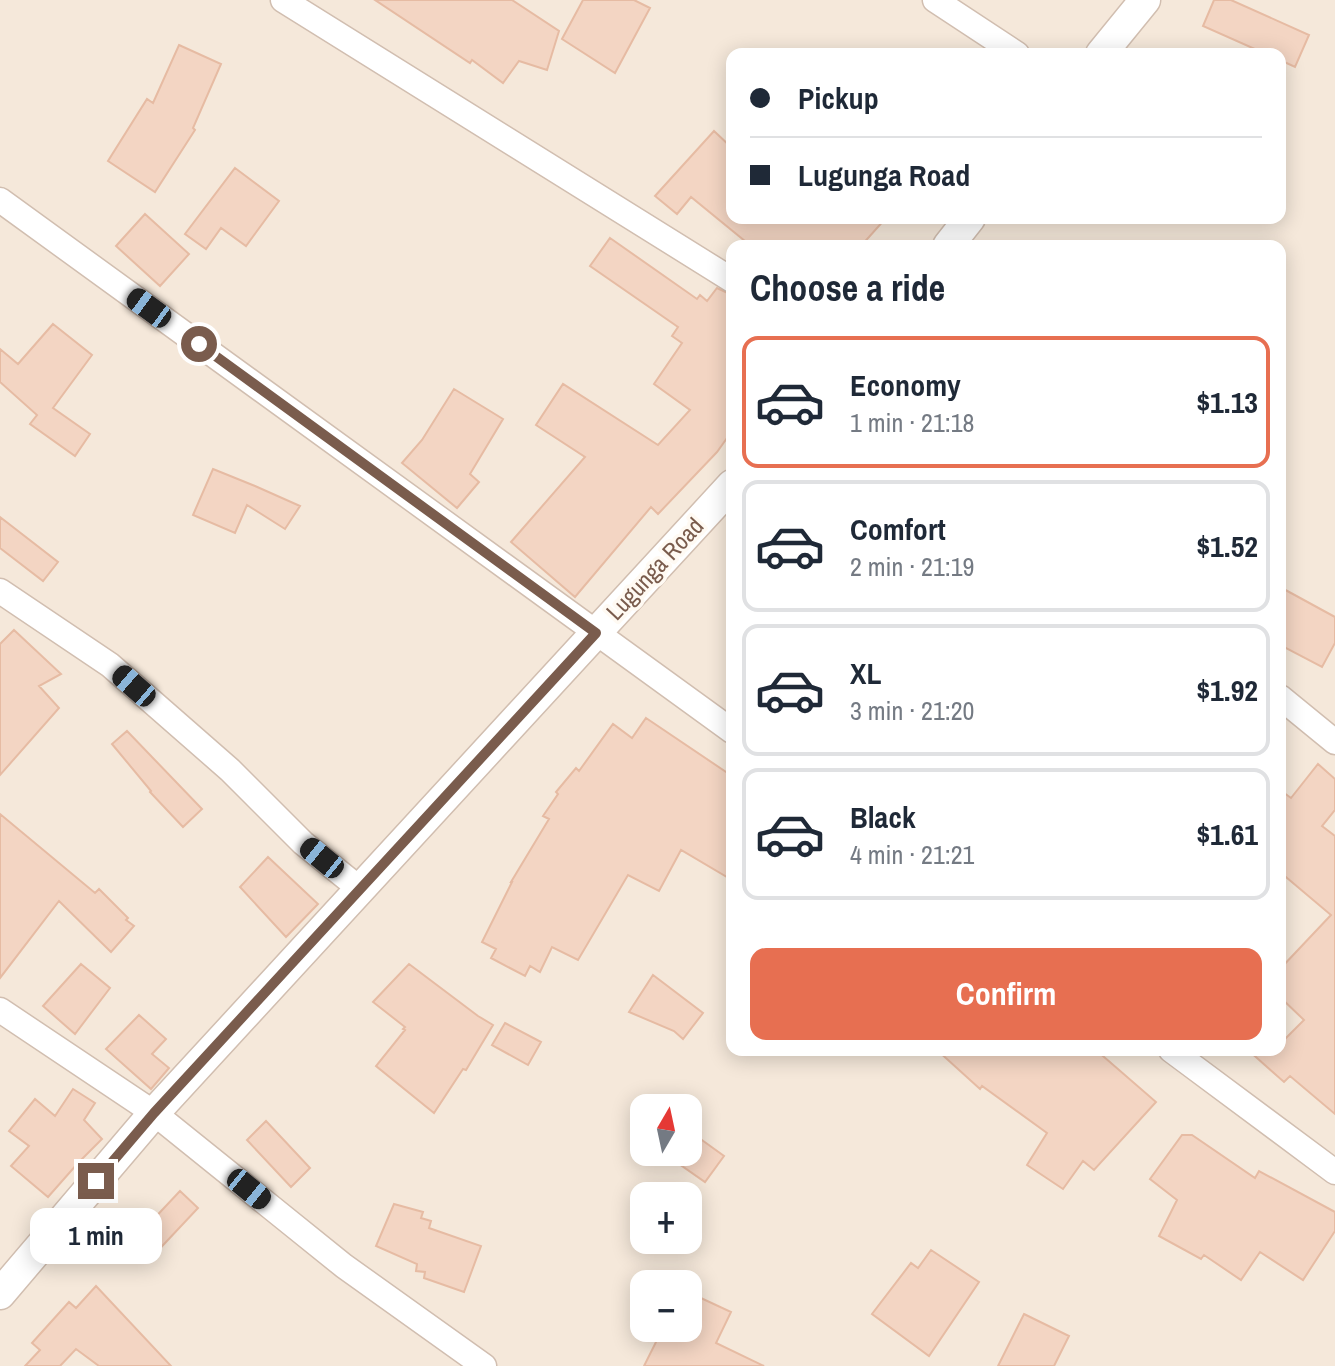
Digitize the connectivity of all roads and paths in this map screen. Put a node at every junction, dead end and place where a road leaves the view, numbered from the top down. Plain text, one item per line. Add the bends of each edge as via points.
1 (283, 0) edge
2 (935, 0) edge
3 (1145, 0) edge
4 (1008, 48) edge
5 (1106, 48) edge
6 (0, 200) edge
7 (965, 224) edge
8 (953, 240) edge
9 (726, 276) edge
10 (726, 492) edge
11 (0, 591) edge
12 (596, 633) junction
13 (1286, 702) edge
14 (726, 727) edge
15 (1335, 742) edge
16 (360, 889) junction
17 (0, 1010) edge
18 (1179, 1056) edge
19 (154, 1113) junction
20 (1335, 1172) edge
21 (0, 1294) edge
22 (484, 1366) edge

1 - 9 street
2 - 4 street
3 - 5 street
6 - 12 street
7 - 8 street
10 - 12 street, Lugunga Road
11 - 16 street via 110,665
12 - 14 street
12 - 16 street, Lugunga Road
13 - 15 street
16 - 19 street, Lugunga Road
17 - 19 street
18 - 20 street
19 - 21 street, Lugunga Road
19 - 22 street via 344,1266

